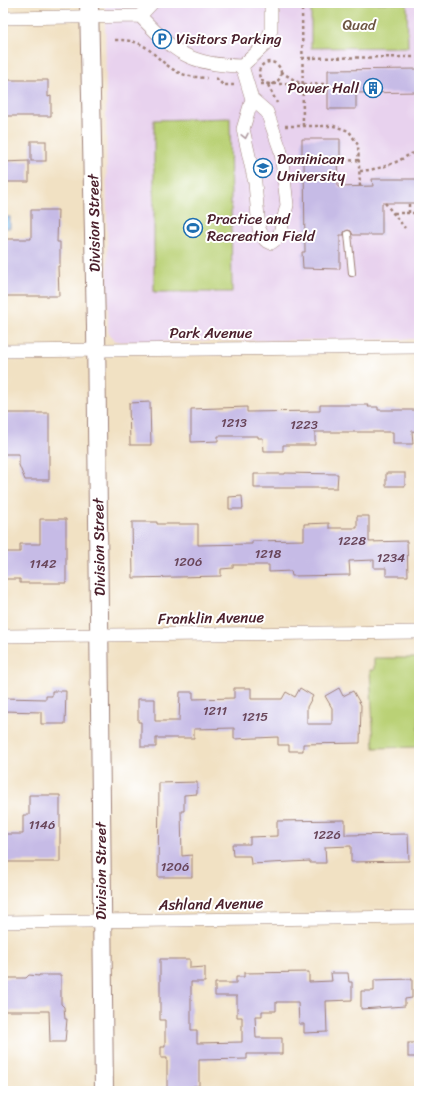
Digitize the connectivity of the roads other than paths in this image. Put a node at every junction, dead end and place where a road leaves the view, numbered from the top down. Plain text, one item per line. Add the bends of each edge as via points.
1 (152, 3) edge
2 (270, 3) edge
3 (90, 10) edge
4 (140, 16) junction
5 (3, 18) edge
6 (242, 66) junction
7 (252, 99) junction
8 (348, 234) dead end
9 (352, 273) dead end
10 (419, 347) edge
11 (96, 350) junction
12 (3, 351) edge
13 (419, 632) edge
14 (99, 635) junction
15 (3, 636) edge
16 (419, 918) edge
17 (101, 921) junction
18 (3, 922) edge
19 (104, 1091) edge

1 - 4 street
2 - 6 street via 271,30 265,45
3 - 4 street
3 - 5 street
3 - 11 street, Division Street
4 - 6 street via 161,38 194,60 216,66
6 - 7 street
7 -> 7 street via 243,129 255,183 259,229 265,240 271,243 279,236 284,224 287,204 282,159 267,112
8 - 9 lane
10 - 11 street, Park Avenue
11 - 12 street, Park Avenue
11 - 14 street, Division Street
13 - 14 street, Franklin Avenue
14 - 15 street, Franklin Avenue
14 - 17 street, Division Street
16 - 17 street, Ashland Avenue
17 - 18 street, Ashland Avenue
17 - 19 street, Division Street

